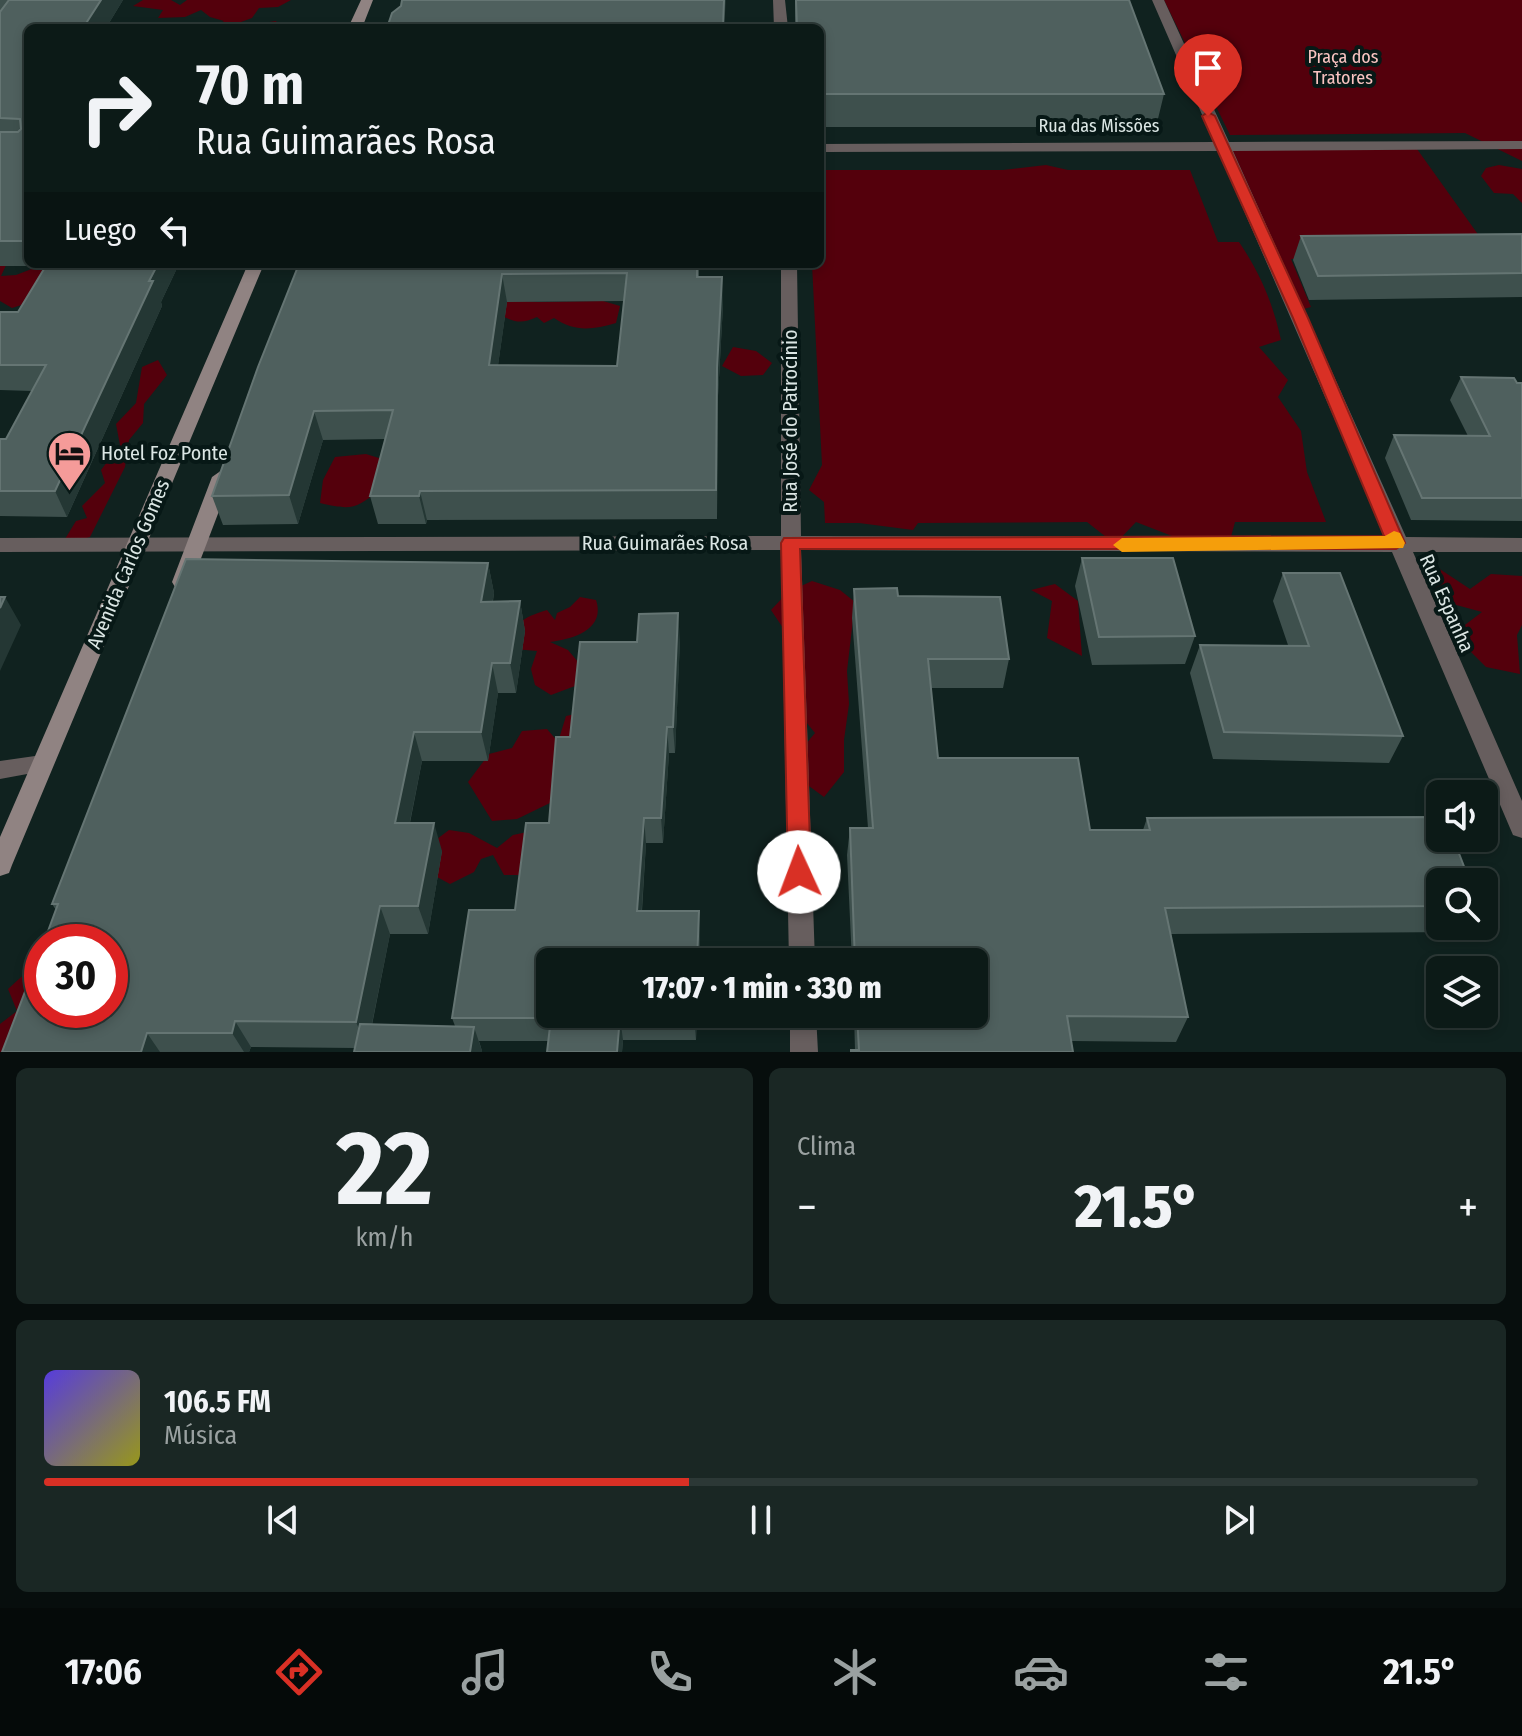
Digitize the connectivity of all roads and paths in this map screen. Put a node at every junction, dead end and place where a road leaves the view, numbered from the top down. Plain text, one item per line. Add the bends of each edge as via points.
1 (367, 0) edge
2 (779, 0) edge
3 (1158, 0) edge
4 (357, 24) edge
5 (781, 24) edge
6 (1221, 145) junction
7 (1522, 145) edge
8 (824, 148) edge
9 (254, 268) edge
10 (789, 268) edge
11 (231, 455) edge
12 (791, 543) junction
13 (1396, 543) junction
14 (137, 544) junction
15 (197, 544) junction
16 (0, 545) edge
17 (1522, 545) edge
18 (175, 603) edge
19 (42, 764) junction
20 (0, 770) edge
21 (1522, 828) edge
22 (0, 865) edge
23 (802, 948) edge
24 (803, 1028) edge
25 (804, 1052) edge

1 - 4 street
2 - 5 street
3 - 6 street, Rua Espanha
6 - 7 street, Rua das Missões
6 - 8 street, Rua das Missões
6 - 13 street, Rua Espanha
9 - 14 street, Avenida Carlos Gomes
10 - 12 street, Rua José do Patrocínio
11 - 15 street
12 - 13 street, Rua Guimarães Rosa
12 - 15 street, Rua Guimarães Rosa
12 - 23 street, Rua José do Patrocínio
13 - 17 street, Rua Guimarães Rosa
13 - 21 street, Rua Espanha
14 - 15 street, Rua Guimarães Rosa
14 - 16 street, Rua Guimarães Rosa
14 - 19 street, Avenida Carlos Gomes
15 - 18 street
19 - 20 lane
19 - 22 street, Avenida Carlos Gomes
24 - 25 street

